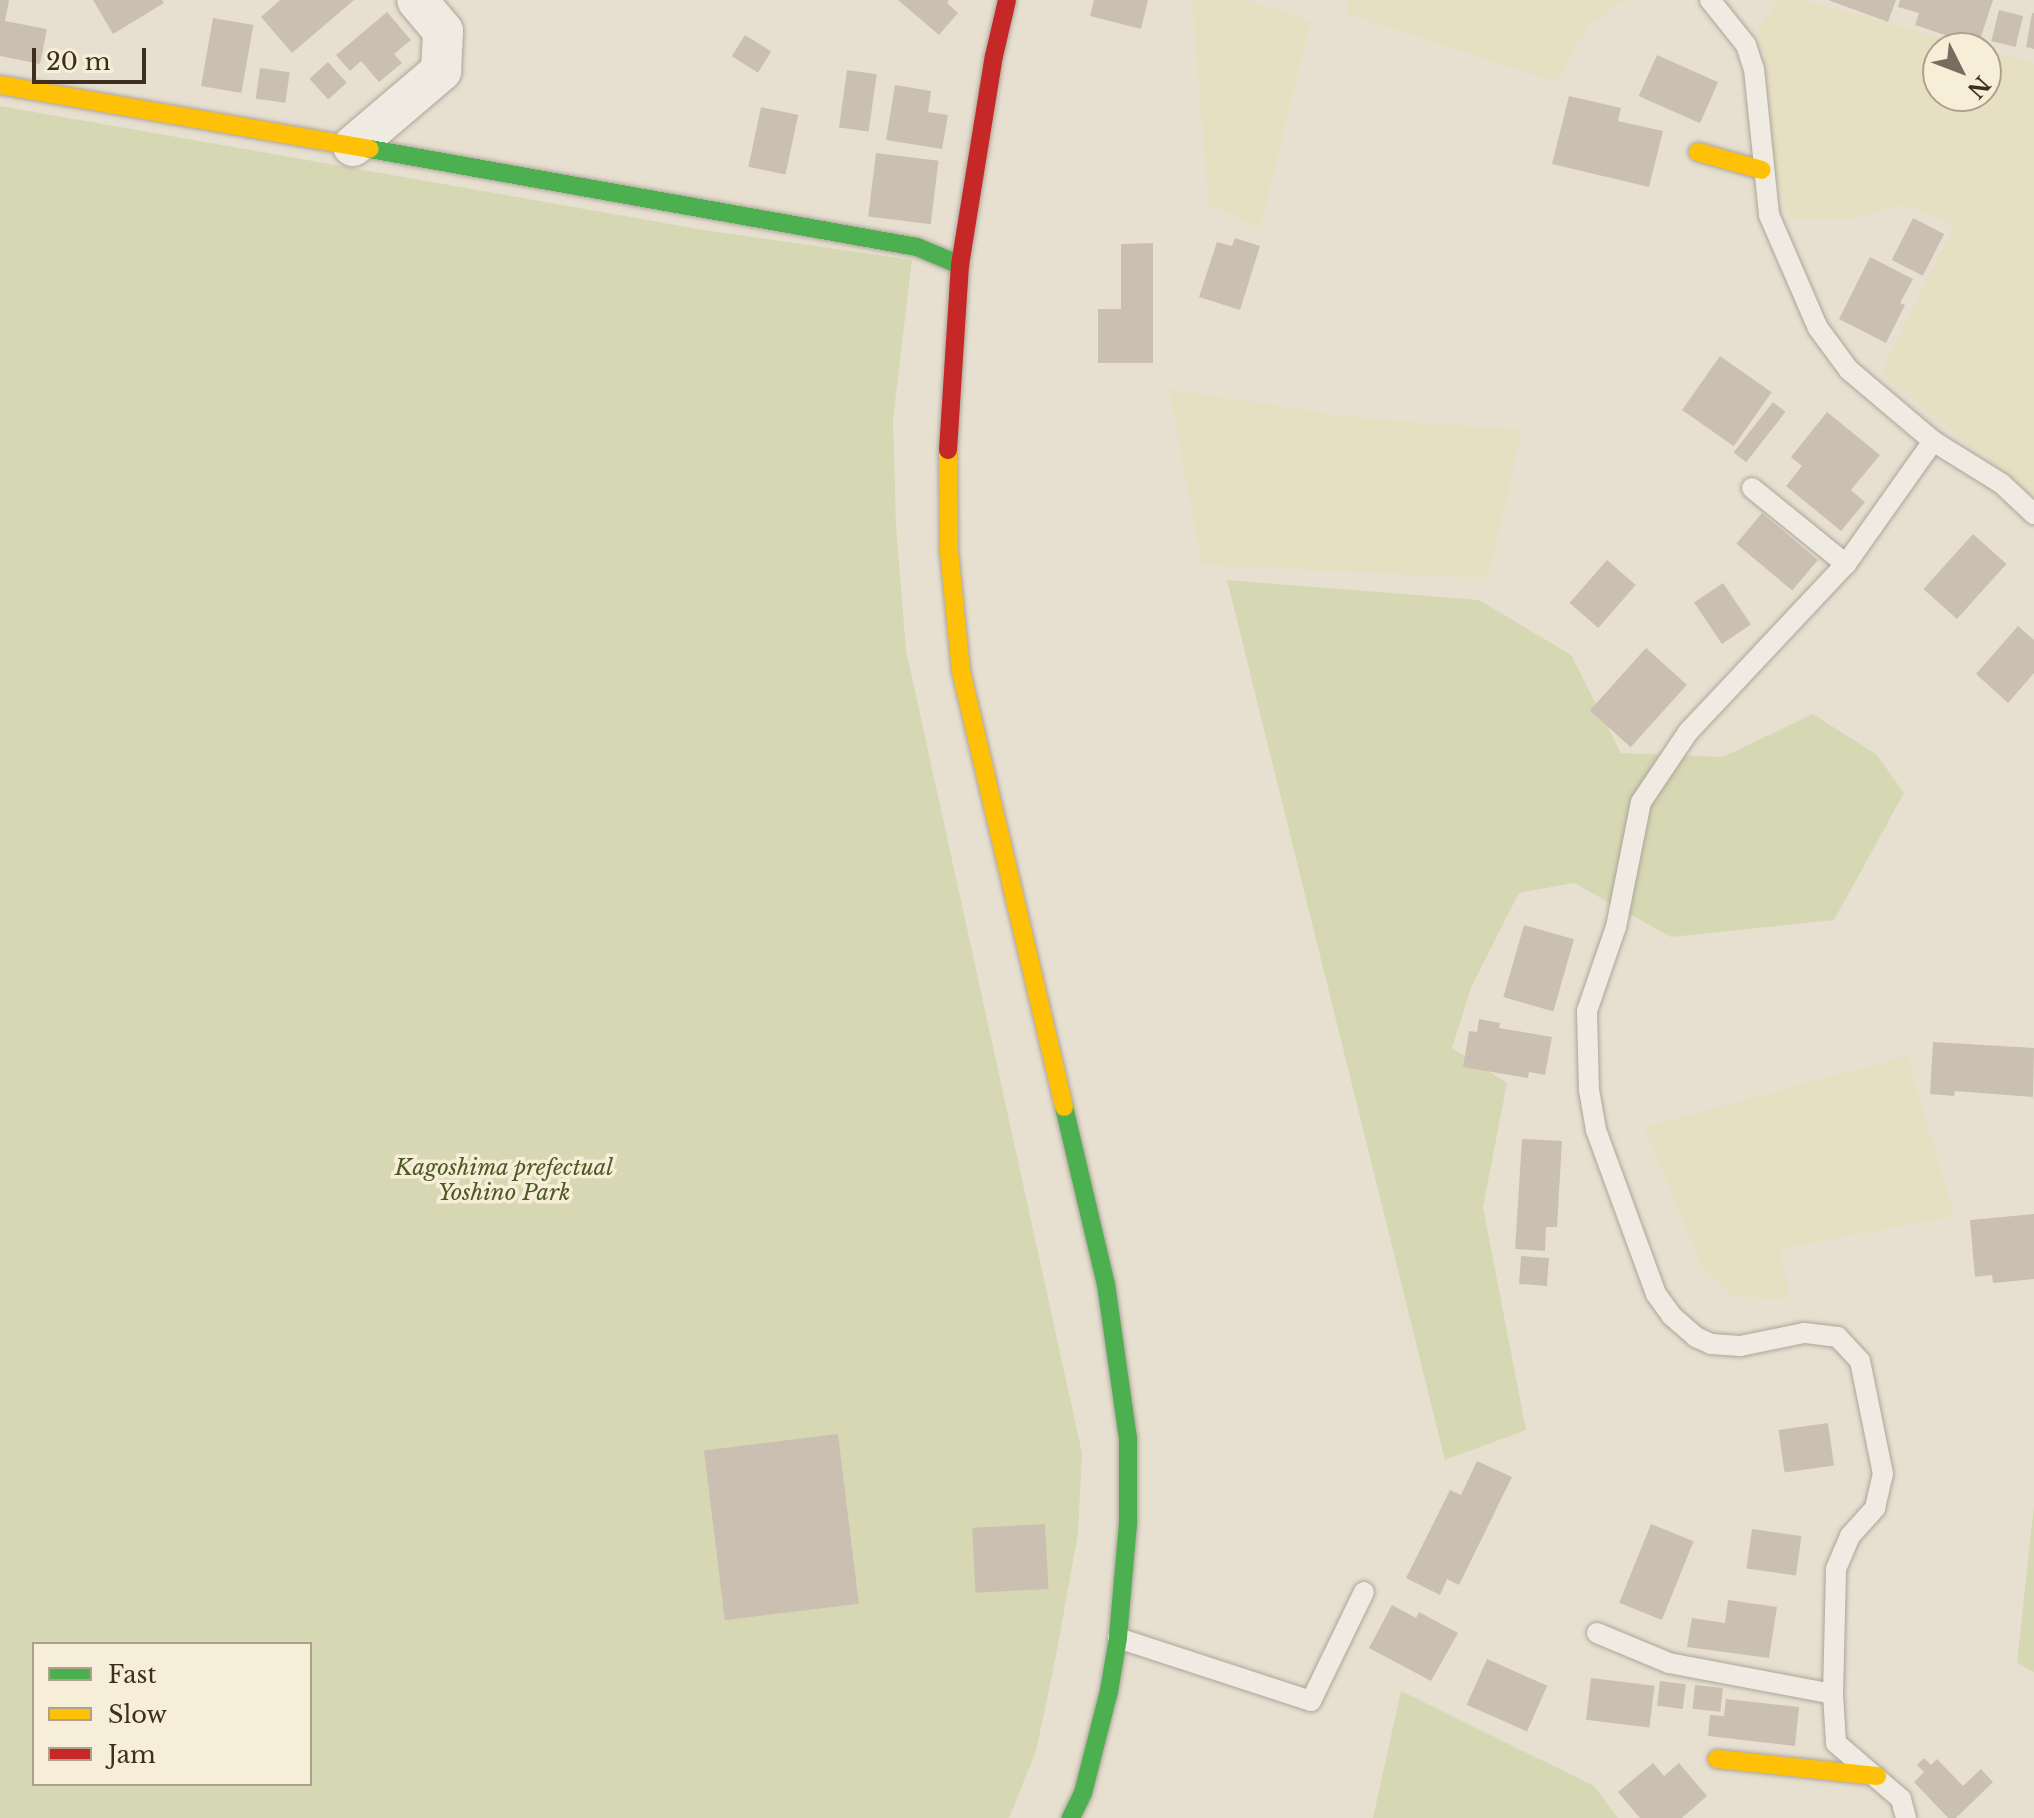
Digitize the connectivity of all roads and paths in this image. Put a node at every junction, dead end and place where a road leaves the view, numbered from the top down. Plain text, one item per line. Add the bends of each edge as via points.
1 (417, 0) edge
2 (1007, 0) edge
3 (1710, 0) edge
4 (0, 85) edge
5 (353, 146) junction
6 (1698, 152) dead end
7 (1762, 170) junction
8 (960, 265) junction
9 (1933, 441) junction
10 (1752, 488) dead end
11 (2034, 514) edge
12 (1846, 564) junction
13 (1364, 1592) dead end
14 (1597, 1633) dead end
15 (1118, 1638) junction
16 (1833, 1694) junction
17 (1717, 1759) dead end
18 (1877, 1776) junction
19 (1071, 1818) edge
20 (1906, 1818) edge

1 - 5 street via 443,31 441,71
2 - 8 street
3 - 7 lane via 1746,45 1754,69
4 - 5 street
5 - 8 street via 917,247
6 - 7 street
7 - 9 lane via 1769,215 1818,328 1849,370
8 - 15 street via 948,440 949,551 961,671 1106,1284 1128,1439 1128,1523
9 - 11 lane via 2002,484
9 - 12 lane
10 - 12 lane
12 - 16 lane via 1688,732 1641,802 1616,927 1587,1011 1596,1130 1656,1294 1672,1316 1711,1344 1740,1346 1804,1333 1838,1337 1860,1361 1883,1474 1875,1508 1850,1536 1836,1569
13 - 15 lane via 1311,1701
14 - 16 lane via 1669,1663
15 - 19 street via 1083,1793
16 - 18 lane via 1836,1743
17 - 18 street
18 - 20 lane via 1901,1799

